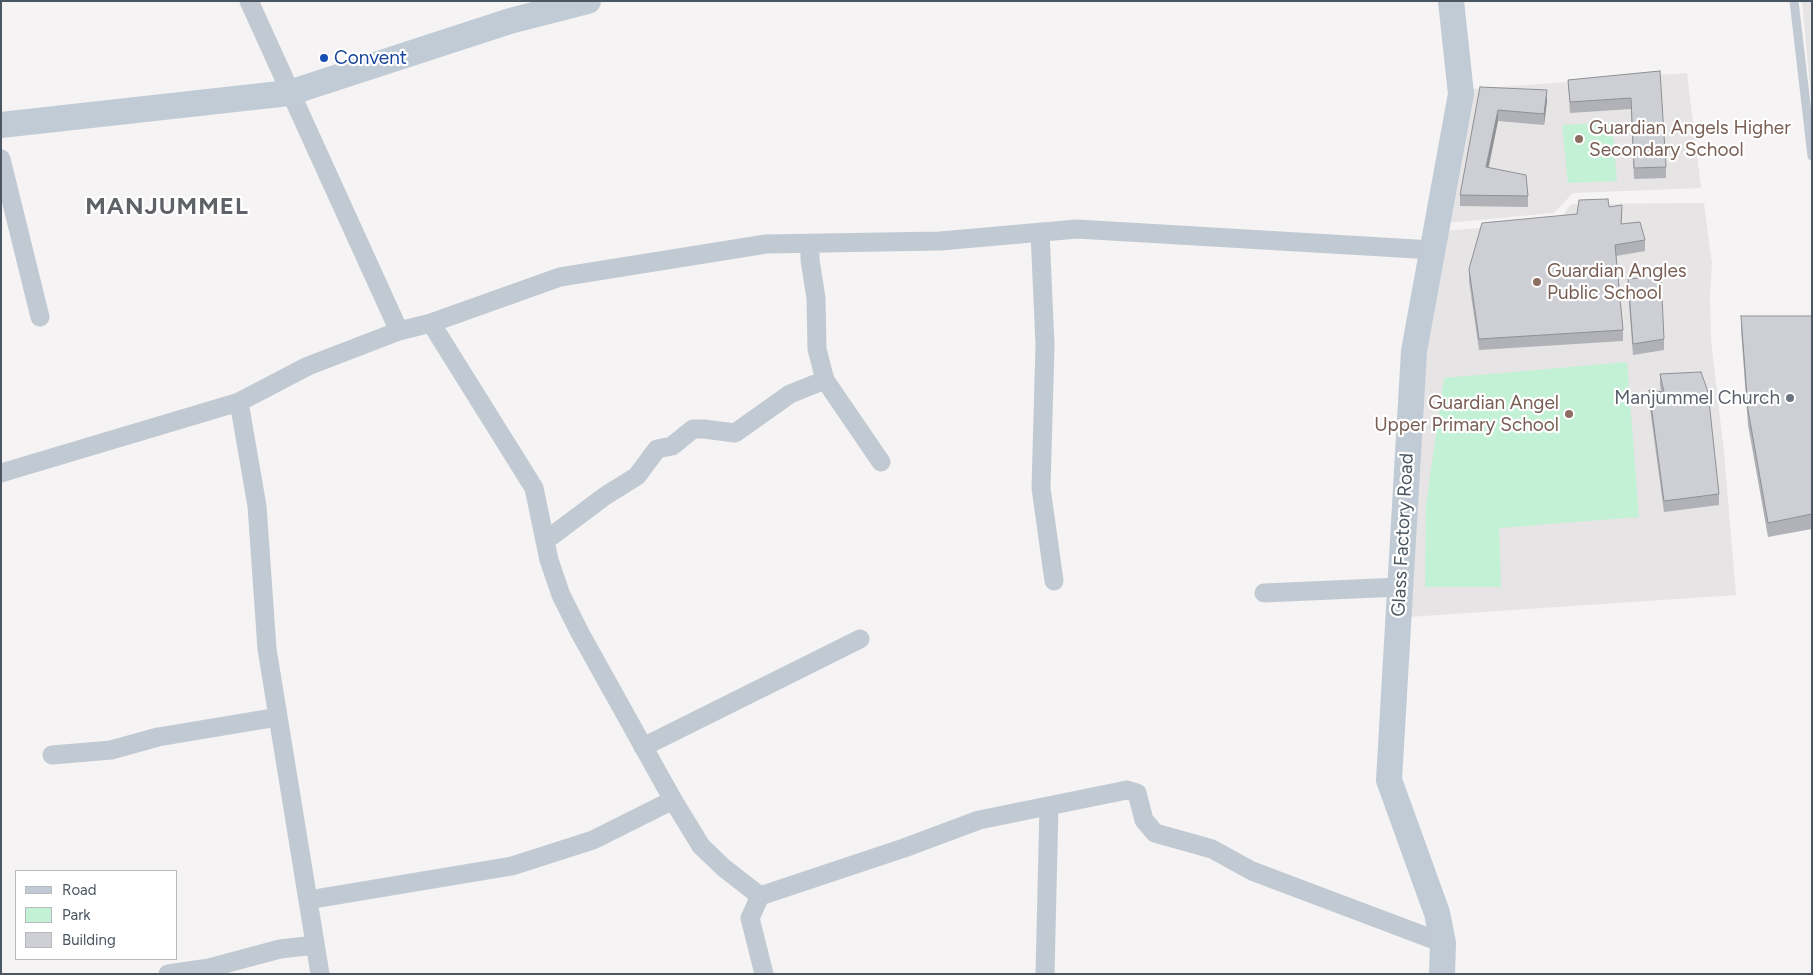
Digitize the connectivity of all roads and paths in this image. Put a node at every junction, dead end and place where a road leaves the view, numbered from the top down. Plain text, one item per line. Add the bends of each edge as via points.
1 (249, 1) edge
2 (588, 1) edge
3 (1451, 1) edge
4 (1794, 1) edge
5 (289, 93) junction
6 (1, 125) edge
7 (1812, 156) edge
8 (1, 160) edge
9 (1040, 232) junction
10 (810, 244) junction
11 (1433, 250) junction
12 (40, 317) dead end
13 (430, 323) junction
14 (399, 331) junction
15 (825, 380) junction
16 (239, 402) junction
17 (881, 462) dead end
18 (1, 473) edge
19 (544, 541) junction
20 (1054, 581) dead end
21 (1400, 587) junction
22 (1264, 593) dead end
23 (860, 639) dead end
24 (278, 717) junction
25 (644, 747) junction
26 (52, 755) dead end
27 (673, 800) junction
28 (1049, 806) junction
29 (760, 896) junction
30 (308, 900) junction
31 (1443, 943) junction
32 (315, 945) junction
33 (168, 974) edge
34 (320, 974) edge
35 (764, 974) edge
36 (1045, 974) edge
37 (1442, 974) edge

1 - 5 street
2 - 5 main road via 510,22
3 - 11 main road, Glass Factory Road via 1461,94
4 - 7 lane
5 - 6 main road
5 - 14 street
8 - 12 street
9 - 10 street via 940,241
9 - 11 street via 1078,229
9 - 20 street via 1044,346 1041,488
10 - 13 street via 766,244 560,277
10 - 15 street via 817,349
11 - 21 main road, Glass Factory Road via 1414,351
13 - 14 street
13 - 19 street via 534,488
14 - 16 street via 308,366
15 - 17 street
15 - 19 street via 790,394 735,433 693,429 672,446 657,449 638,476
16 - 18 street
16 - 24 street via 257,506 267,649
19 - 25 street via 561,595
21 - 22 street
21 - 31 main road, Glass Factory Road via 1389,780 1437,913
23 - 25 street
24 - 26 street via 158,737 111,750
24 - 30 street
25 - 27 street
27 - 29 street via 701,846
27 - 30 street via 593,840 512,866
28 - 29 street via 979,820
28 - 31 street via 1127,790 1138,793 1144,820 1155,833 1212,849 1252,871
28 - 36 street
29 - 35 street via 750,918
30 - 32 street
31 - 37 main road, Glass Factory Road
32 - 33 street via 280,949 209,968
32 - 34 street

